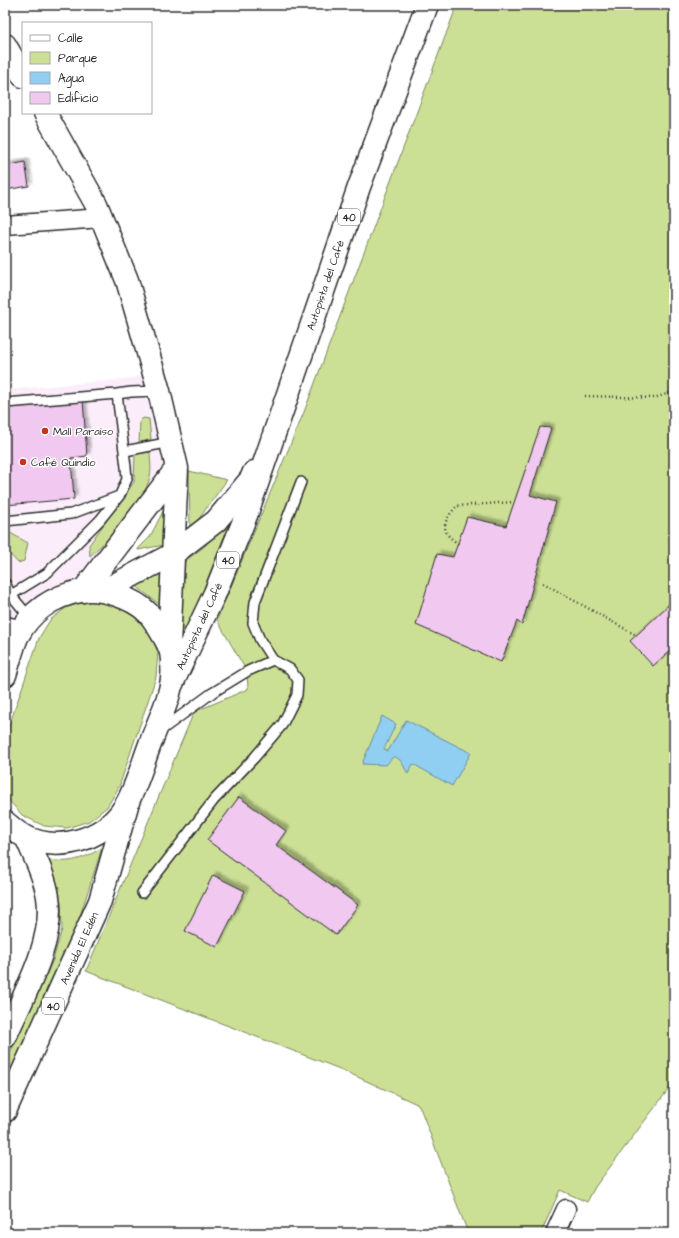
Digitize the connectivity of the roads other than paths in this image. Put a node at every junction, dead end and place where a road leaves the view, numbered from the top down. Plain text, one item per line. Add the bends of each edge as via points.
1 (427, 5) edge
2 (5, 44) edge
3 (22, 74) edge
4 (46, 114) edge
5 (102, 218) junction
6 (5, 225) edge
7 (159, 391) junction
8 (117, 394) junction
9 (5, 403) edge
10 (275, 430) junction
11 (171, 442) junction
12 (124, 451) junction
13 (178, 468) junction
14 (301, 482) dead end
15 (120, 496) junction
16 (5, 521) edge
17 (173, 554) junction
18 (5, 583) edge
19 (93, 591) junction
20 (11, 595) junction
21 (19, 624) edge
22 (169, 647) junction
23 (273, 660) junction
24 (5, 675) edge
25 (171, 686) junction
26 (153, 737) junction
27 (128, 802) junction
28 (13, 832) edge
29 (142, 893) dead end
30 (5, 1037) edge
31 (5, 1111) edge
32 (566, 1210) dead end
33 (555, 1233) edge

1 - 10 main road, Autopista del Café / 40
2 - 3 main road
4 - 5 main road
5 - 6 street
5 - 7 main road via 127,280
7 - 8 lane
7 - 11 main road
8 - 9 lane
8 - 12 lane
10 - 17 main road, Autopista del Café / 40 via 251,479 216,521
10 - 25 main road, Autopista del Café / 40 via 247,513 215,593
11 - 12 lane
11 - 13 main road
12 - 15 lane via 127,479
13 - 17 main road
13 - 19 main road
14 - 23 lane via 255,602 253,623
15 - 16 lane via 71,514
15 - 20 lane via 47,573
17 - 19 main road, Autopista del Café / 40
17 - 22 main road
18 - 20 lane
19 - 21 main road, 40 via 65,594
19 - 22 main road, 40 via 127,598 147,612
20 - 21 lane
21 - 24 main road, 40
22 - 25 main road, 40 via 173,664
23 - 26 lane via 248,671 212,693
23 - 29 lane via 290,669 298,680 297,695 282,725 214,800
25 - 26 main road, 40
26 - 27 main road, 40
27 - 28 main road, 40 via 113,822 94,835 77,842 46,843
27 - 31 main road, Avenida El Edén / 40 via 100,901
28 - 30 main road, 40 via 39,867 48,895 49,908 47,934 40,959
32 - 33 street

